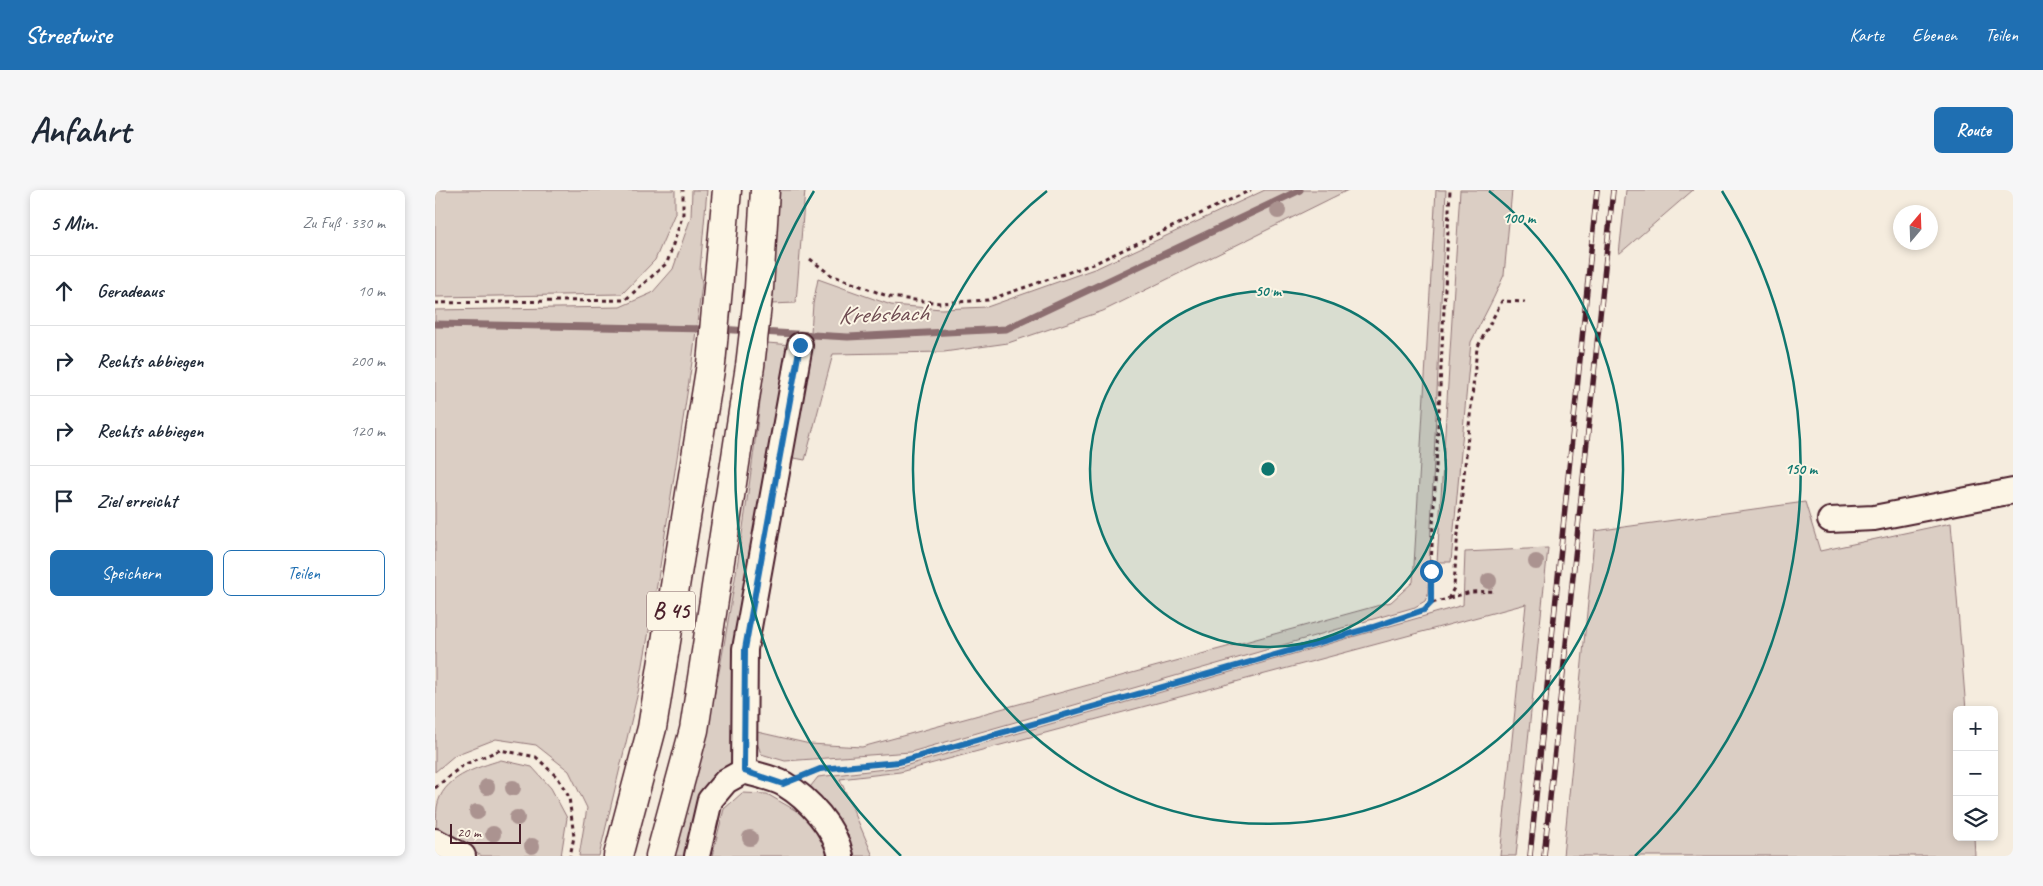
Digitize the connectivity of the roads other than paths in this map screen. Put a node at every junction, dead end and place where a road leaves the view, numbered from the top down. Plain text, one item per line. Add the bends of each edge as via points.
1 (727, 190) edge
2 (765, 190) edge
3 (800, 345) dead end
4 (2013, 491) edge
5 (1830, 520) dead end
6 (744, 771) junction
7 (435, 841) edge
8 (463, 856) edge
9 (618, 856) edge
10 (660, 856) edge
11 (697, 856) edge
12 (841, 856) edge

1 - 9 highway, B 45 via 711,364 652,728
2 - 10 highway, B 45 via 750,366 694,730
3 - 6 street via 745,649
4 - 5 street via 1874,518
6 - 11 street via 726,781 710,800
6 - 12 street via 783,784 808,803 825,823 839,846
7 - 8 street

